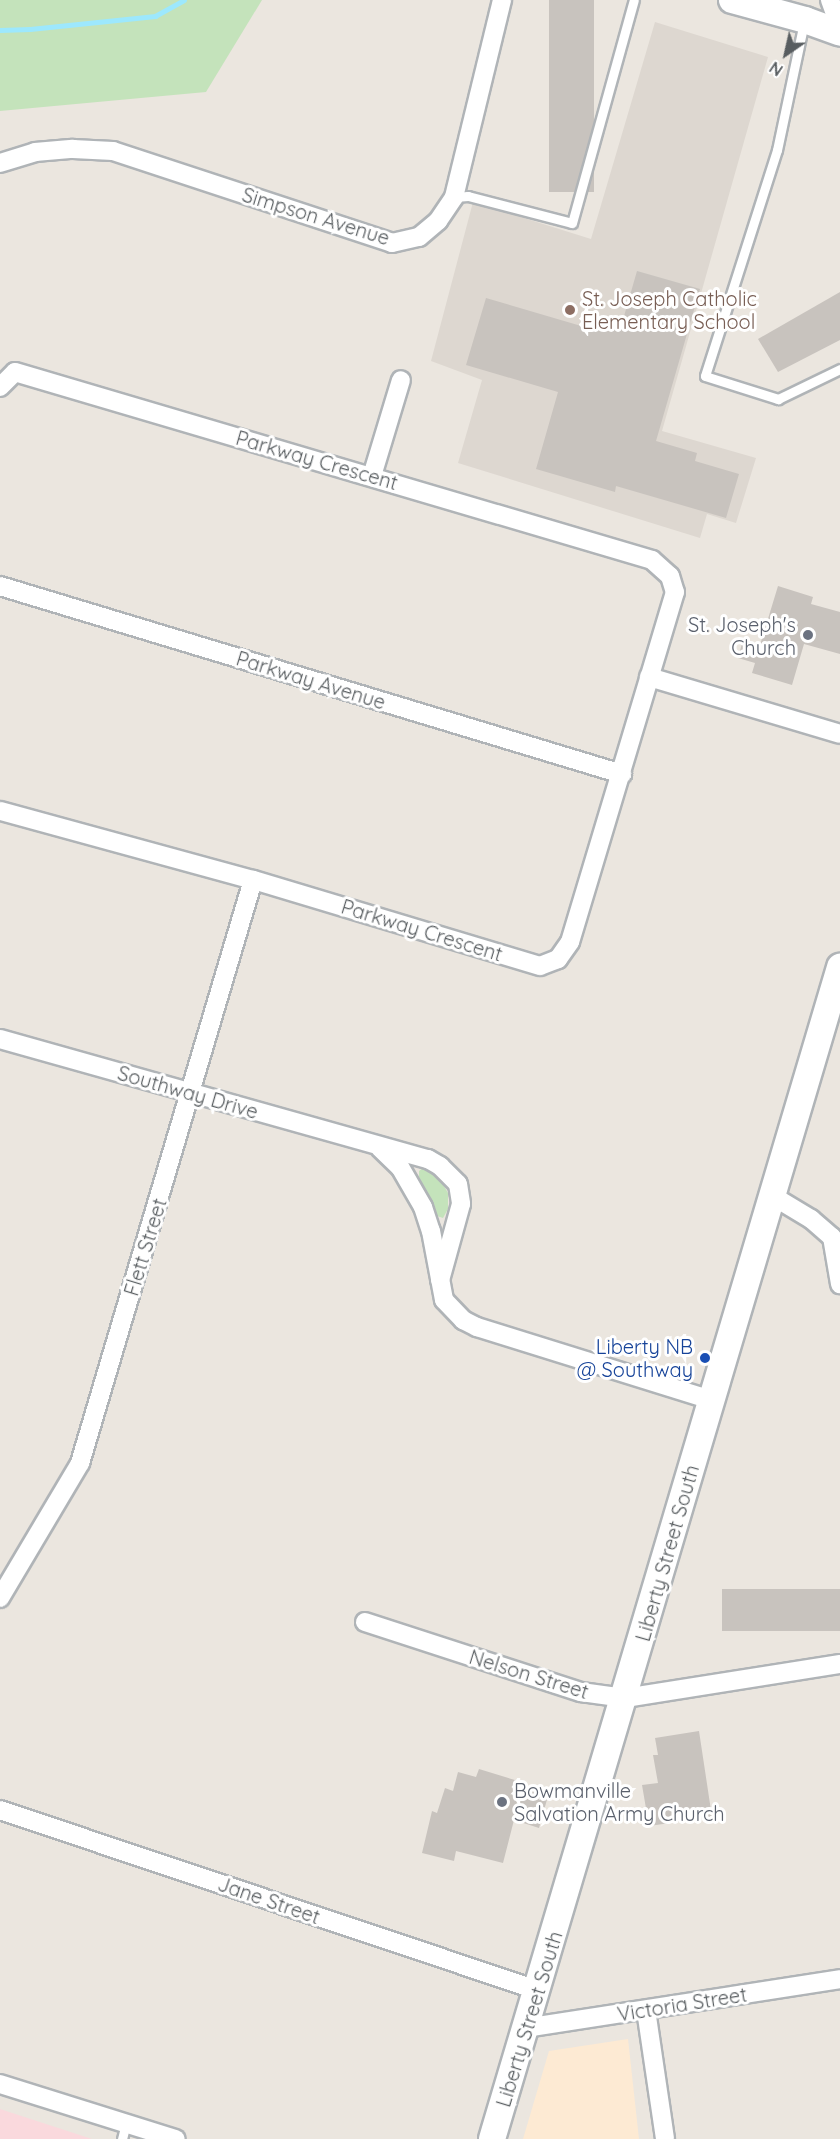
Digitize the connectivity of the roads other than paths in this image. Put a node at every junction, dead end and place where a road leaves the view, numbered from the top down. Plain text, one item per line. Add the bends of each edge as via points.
1 (502, 0) edge
2 (634, 0) edge
3 (732, 0) edge
4 (830, 0) edge
5 (805, 20) junction
6 (840, 28) edge
7 (840, 33) edge
8 (0, 163) edge
9 (454, 198) junction
10 (840, 369) edge
11 (402, 380) dead end
12 (0, 387) edge
13 (372, 476) junction
14 (0, 586) edge
15 (649, 677) junction
16 (840, 734) edge
17 (622, 774) junction
18 (0, 811) edge
19 (253, 880) junction
20 (840, 967) edge
21 (834, 1009) edge
22 (0, 1039) edge
23 (189, 1092) junction
24 (376, 1145) junction
25 (771, 1196) junction
26 (440, 1280) junction
27 (840, 1284) edge
28 (712, 1400) junction
29 (0, 1598) edge
30 (365, 1622) dead end
31 (840, 1664) edge
32 (625, 1698) junction
33 (0, 1810) edge
34 (840, 1979) edge
35 (537, 1990) junction
36 (646, 2010) junction
37 (525, 2028) junction
38 (0, 2084) edge
39 (124, 2131) edge
40 (176, 2139) edge
41 (492, 2139) edge
42 (665, 2139) edge

1 - 9 street, Simpson Avenue
2 - 9 lane via 572,223 468,196
3 - 5 main road
4 - 6 street
5 - 7 main road
5 - 10 lane via 777,150 705,376 778,399
8 - 9 street, Simpson Avenue via 35,152 112,152 392,243 419,237 438,221
11 - 13 street
12 - 13 street, Parkway Crescent via 15,372
13 - 15 street, Parkway Crescent via 652,560 670,576 675,592
14 - 17 street, Parkway Avenue
15 - 16 street
15 - 17 street, Parkway Crescent
17 - 19 street, Parkway Crescent via 570,942 558,959 540,966
18 - 19 street, Parkway Crescent
19 - 23 street, Flett Street
20 - 21 main road, Liberty Street South
21 - 25 main road, Liberty Street South
22 - 23 street, Southway Drive
23 - 24 street, Southway Drive
23 - 29 street, Flett Street via 80,1463
24 - 26 street, Southway Drive via 400,1167 423,1207
24 - 26 street, Southway Drive via 428,1159 446,1170 458,1184 461,1204
25 - 27 street via 811,1219 832,1237
25 - 28 main road, Liberty Street South
26 - 28 street, Southway Drive via 444,1300 452,1311 477,1327
28 - 32 main road, Liberty Street South
30 - 32 street, Nelson Street via 581,1692
31 - 32 street, Nelson Street
32 - 35 main road, Liberty Street South
33 - 35 street, Jane Street
34 - 36 street, Victoria Street
35 - 37 main road, Liberty Street South
36 - 37 street, Victoria Street
36 - 42 street
37 - 41 main road, Liberty Street South
38 - 39 street
39 - 40 street

